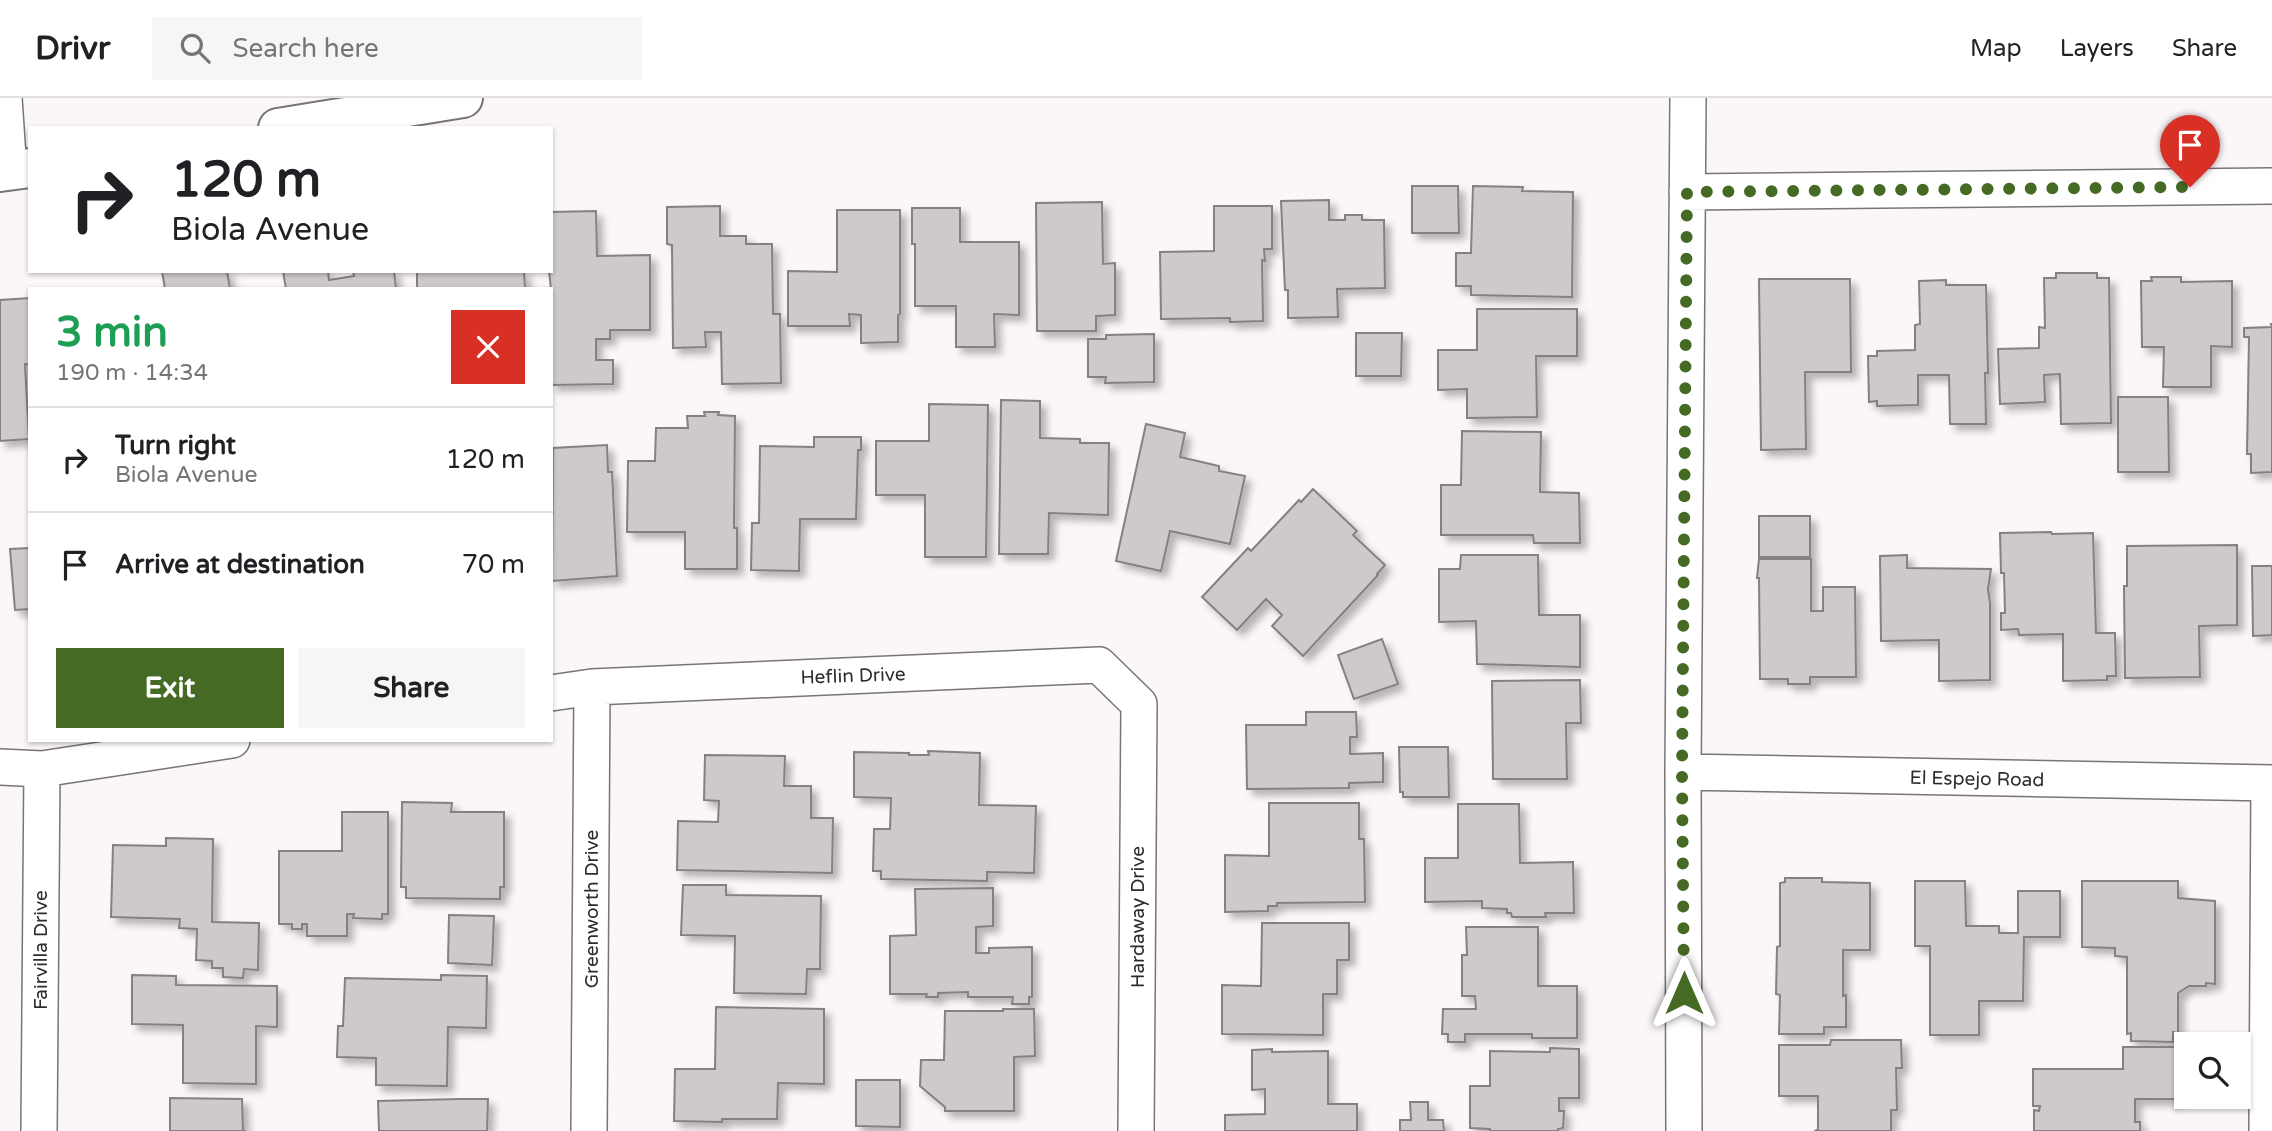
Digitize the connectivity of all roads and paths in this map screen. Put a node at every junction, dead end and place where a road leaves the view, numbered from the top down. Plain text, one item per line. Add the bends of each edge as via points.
1 (4, 98) edge
2 (463, 98) edge
3 (1688, 98) edge
4 (290, 126) edge
5 (13, 170) edge
6 (2272, 186) edge
7 (1687, 192) junction
8 (592, 687) junction
9 (553, 693) edge
10 (1139, 704) joint
11 (219, 742) edge
12 (0, 767) edge
13 (42, 769) junction
14 (1682, 772) junction
15 (2271, 783) edge
16 (39, 1131) edge
17 (589, 1131) edge
18 (1136, 1131) edge
19 (1684, 1131) edge
20 (2267, 1131) edge

1 - 5 street
2 - 4 street
3 - 7 street
6 - 7 street
7 - 14 street
8 - 9 street, Heflin Drive
8 - 10 street, Heflin Drive via 1099,665
8 - 17 street, Greenworth Drive
10 - 18 street, Hardaway Drive
11 - 13 street
12 - 13 street
13 - 16 street, Fairvilla Drive
14 - 15 street, El Espejo Road
14 - 19 street
15 - 20 street

